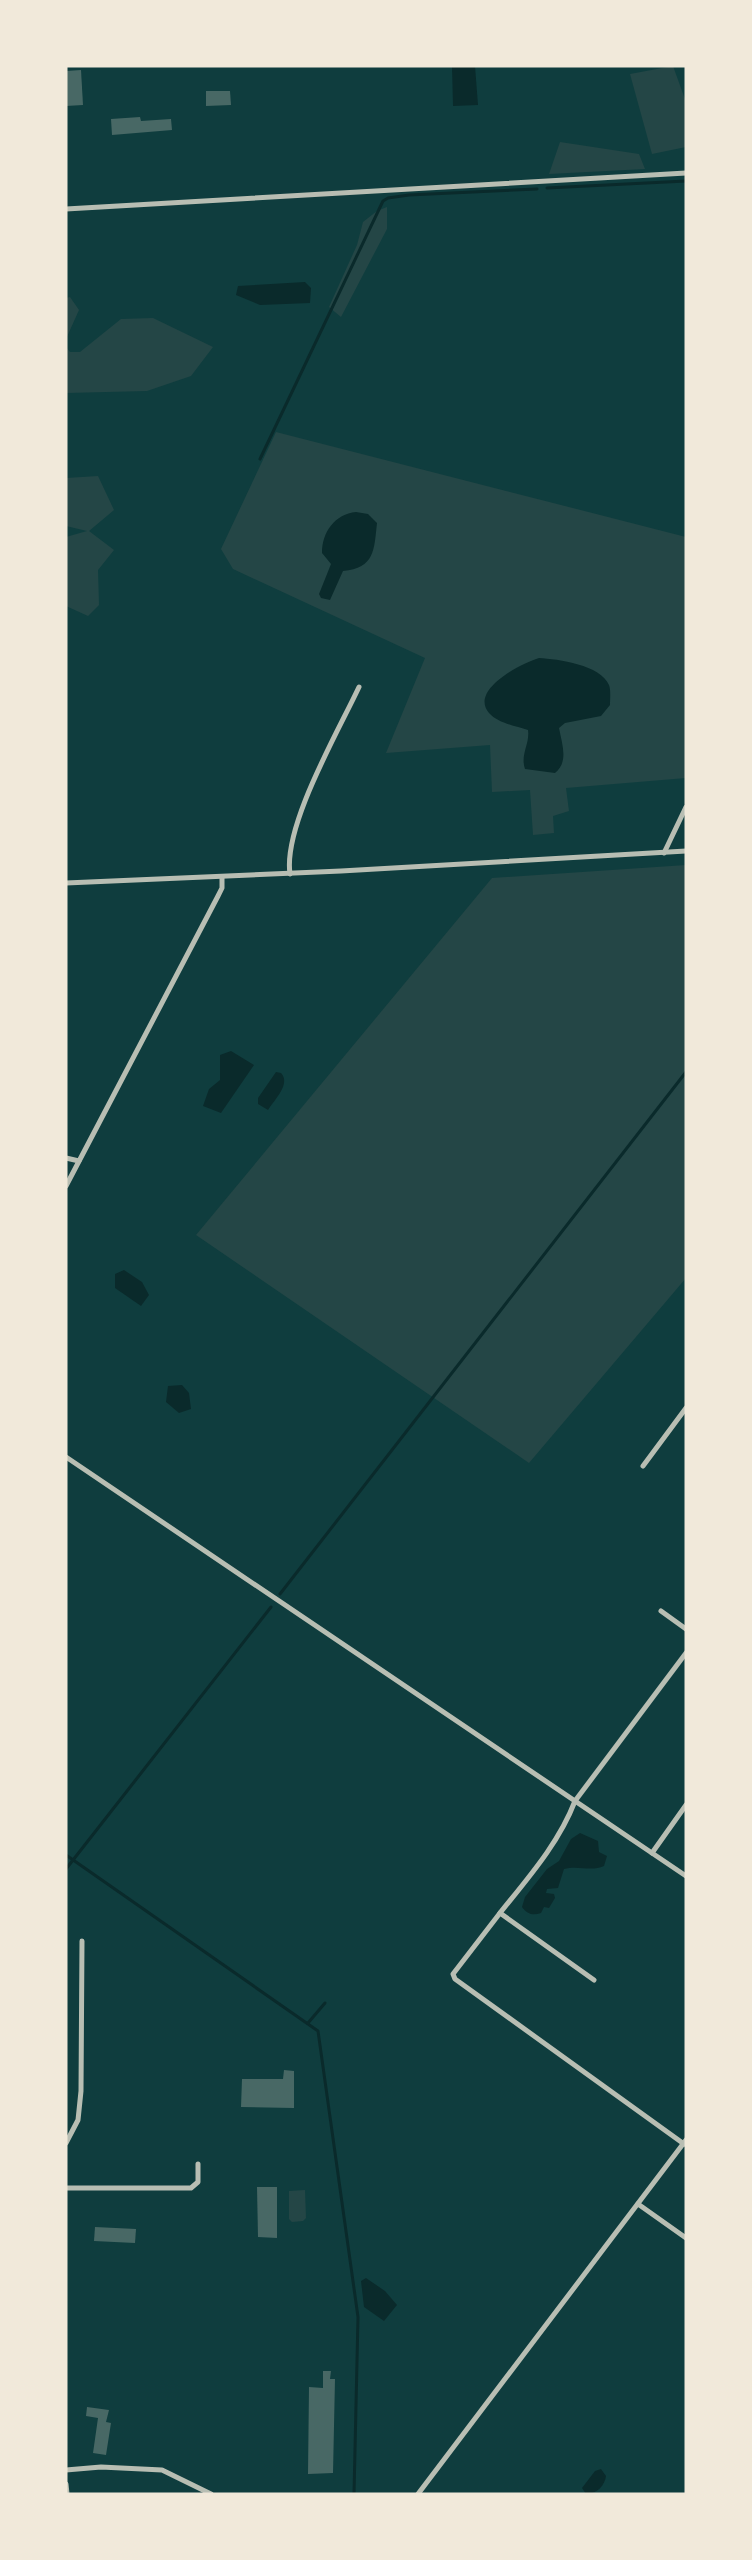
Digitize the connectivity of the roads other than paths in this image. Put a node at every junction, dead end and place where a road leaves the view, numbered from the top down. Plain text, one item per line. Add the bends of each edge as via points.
1 (686, 173) edge
2 (66, 209) edge
3 (359, 687) dead end
4 (686, 807) edge
5 (686, 851) edge
6 (664, 853) junction
7 (290, 873) junction
8 (222, 877) junction
9 (66, 883) edge
10 (66, 1158) edge
11 (79, 1161) junction
12 (66, 1185) edge
13 (686, 1408) edge
14 (66, 1457) edge
15 (643, 1466) dead end
16 (661, 1611) dead end
17 (686, 1629) edge
18 (686, 1653) edge
19 (575, 1801) junction
20 (686, 1805) edge
21 (652, 1853) junction
22 (686, 1876) edge
23 (500, 1913) junction
24 (82, 1941) dead end
25 (594, 1980) dead end
26 (66, 2143) edge
27 (683, 2144) edge
28 (686, 2152) edge
29 (198, 2164) dead end
30 (66, 2188) edge
31 (638, 2204) junction
32 (686, 2238) edge
33 (66, 2470) edge
34 (66, 2484) edge
35 (67, 2494) edge
36 (211, 2494) edge
37 (418, 2494) edge

1 - 2 street
3 - 7 street via 300,810 288,861
4 - 6 street
5 - 6 street
6 - 7 street
7 - 8 street
8 - 9 street
8 - 11 street via 218,896
10 - 11 street
11 - 12 street
13 - 15 street
14 - 19 street
16 - 17 street
18 - 19 street
19 - 21 street
19 - 23 street via 545,1855
20 - 21 street
21 - 22 street
23 - 25 street
23 - 27 street via 453,1974 454,1979
24 - 26 street via 81,2091 78,2120
27 - 28 street
27 - 31 street
29 - 30 street via 198,2182 191,2188
31 - 32 street
31 - 37 street
33 - 36 street via 162,2470
34 - 35 street

